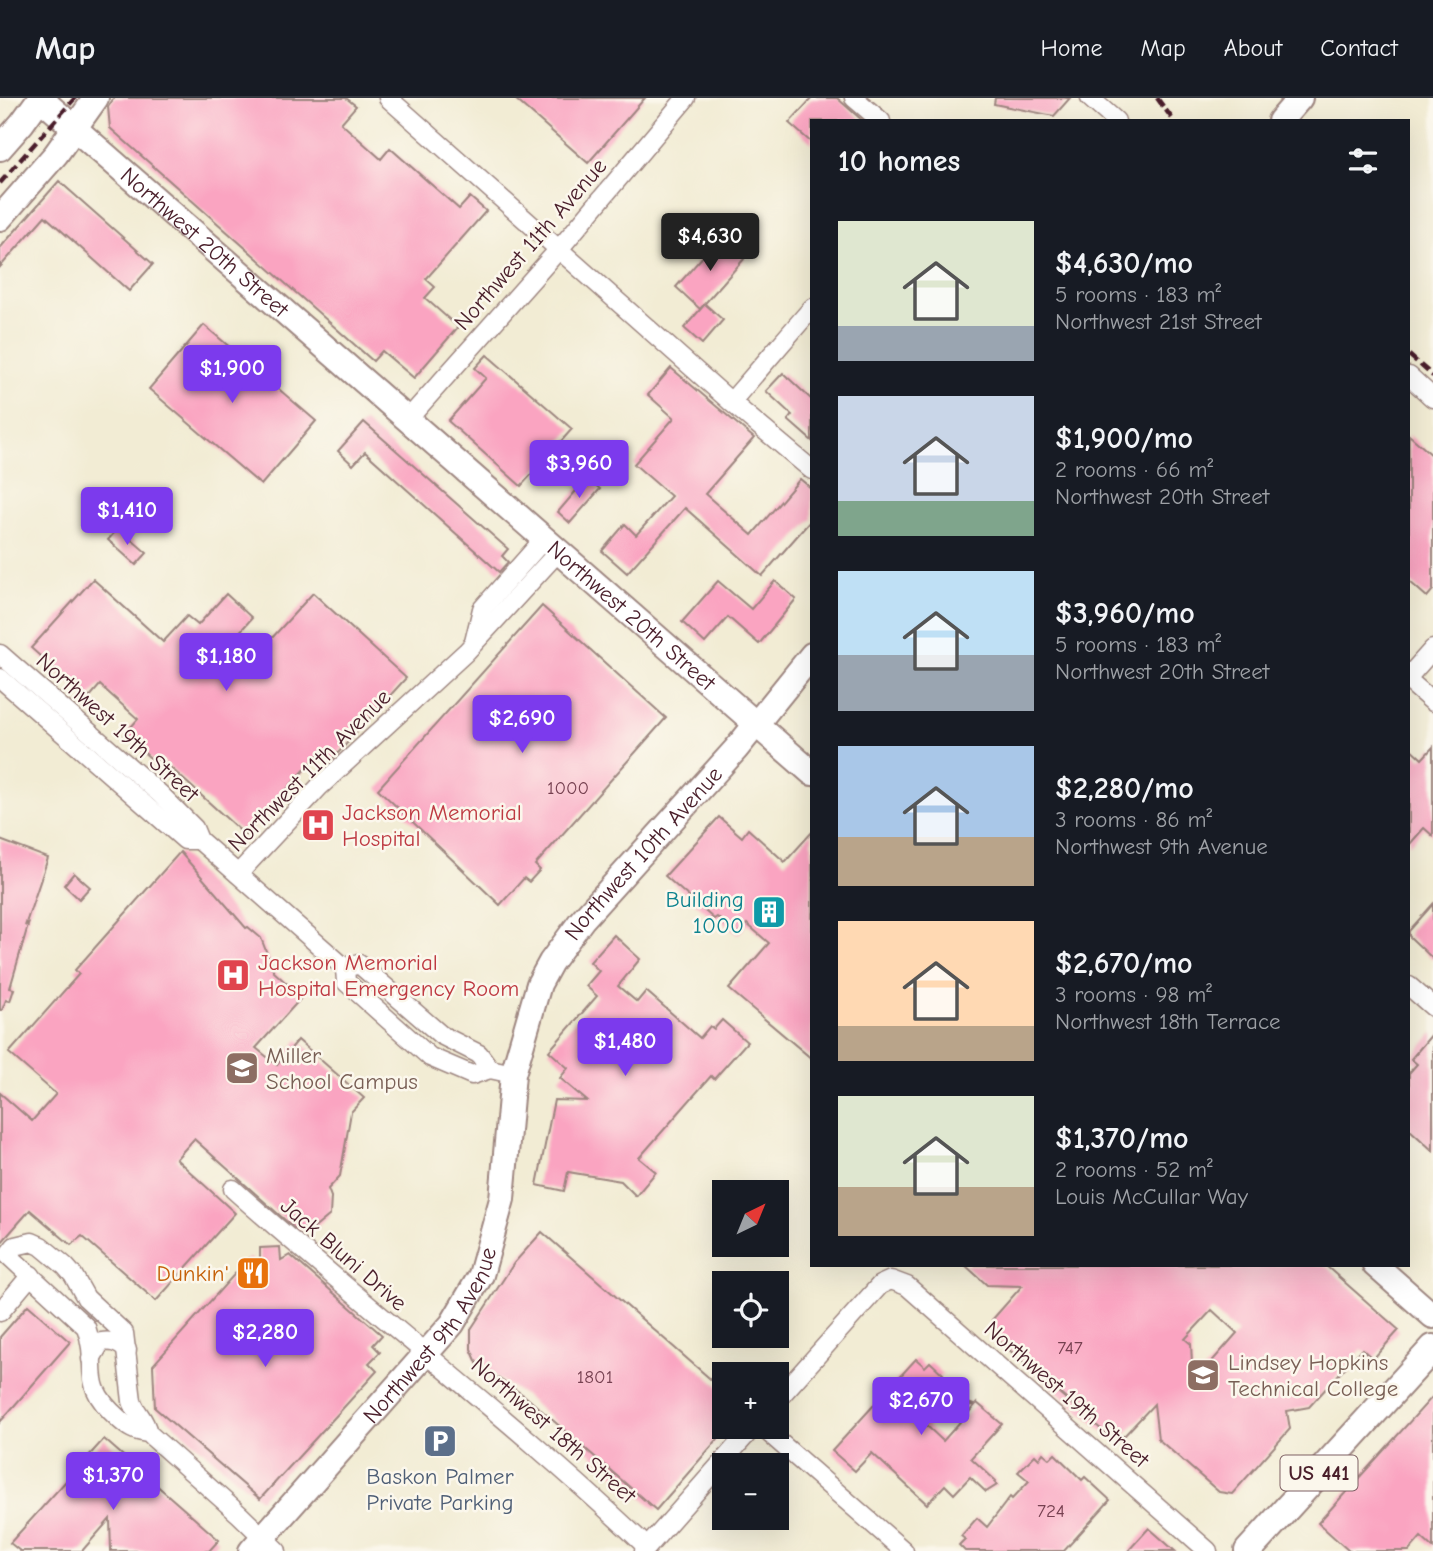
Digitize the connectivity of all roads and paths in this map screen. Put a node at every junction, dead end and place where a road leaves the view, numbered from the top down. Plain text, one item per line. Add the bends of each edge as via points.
1 (40, 98) edge
2 (96, 98) edge
3 (388, 98) edge
4 (686, 98) edge
5 (854, 98) edge
6 (1090, 98) edge
7 (1300, 98) edge
8 (879, 119) edge
9 (1114, 119) edge
10 (1282, 119) edge
11 (74, 128) junction
12 (0, 148) edge
13 (0, 218) edge
14 (560, 248) junction
15 (810, 310) edge
16 (1410, 377) edge
17 (1433, 398) edge
18 (731, 402) junction
19 (408, 419) junction
20 (810, 468) edge
21 (551, 545) junction
22 (1433, 649) edge
23 (0, 654) edge
24 (810, 657) edge
25 (0, 678) edge
26 (1410, 678) edge
27 (1410, 680) edge
28 (1433, 702) edge
29 (755, 724) junction
30 (810, 771) edge
31 (199, 840) junction
32 (238, 874) junction
33 (345, 968) junction
34 (1410, 987) edge
35 (1433, 1007) edge
36 (502, 1072) junction
37 (233, 1189) dead end
38 (4, 1258) edge
39 (1376, 1267) edge
40 (31, 1275) junction
41 (0, 1312) edge
42 (1433, 1316) edge
43 (1433, 1348) edge
44 (127, 1350) junction
45 (425, 1353) junction
46 (91, 1359) junction
47 (789, 1387) edge
48 (148, 1433) junction
49 (742, 1439) edge
50 (776, 1439) edge
51 (263, 1546) edge
52 (645, 1549) edge
53 (904, 1551) edge
54 (1208, 1551) edge
55 (1248, 1551) edge

1 - 11 main road, Northwest 20th Street
1 - 12 main road
2 - 11 main road
3 - 14 street
4 - 14 street, Northwest 11th Avenue
5 - 8 street
6 - 9 street
7 - 10 main road
11 - 13 main road
11 - 19 main road, Northwest 20th Street
14 - 18 street
14 - 19 street, Northwest 11th Avenue
15 - 18 street
16 - 17 street
18 - 20 street
19 - 21 main road, Northwest 20th Street
21 - 29 main road, Northwest 20th Street
21 - 32 street, Northwest 11th Avenue via 474,642 319,786
22 - 26 street
23 - 31 street, Northwest 19th Street via 151,786 194,828
24 - 29 main road, Northwest 10th Avenue
25 - 31 street, Northwest 19th Street via 185,840
27 - 28 street
29 - 30 main road, Northwest 20th Street
29 - 36 main road, Northwest 10th Avenue via 564,943 539,984
31 - 32 street, Northwest 19th Street
32 - 33 street, Northwest 19th Street
33 - 36 street, Northwest 19th Street via 359,964 441,1035
33 - 36 street, Northwest 19th Street via 345,982 430,1057 472,1075
34 - 35 street
36 - 45 main road, Northwest 9th Avenue via 502,1199 481,1275 459,1315
37 - 45 street, Jack Bluni Drive
38 - 40 street
38 - 44 street via 15,1246 27,1242 41,1246 124,1333
39 - 42 main road
40 - 41 street
40 - 46 street via 83,1322
43 - 55 main road, US 441
44 - 46 street via 120,1344 102,1342
44 - 48 street via 132,1401 145,1419
45 - 51 main road, Northwest 9th Avenue
45 - 52 street, Northwest 18th Street via 594,1497
46 - 48 street via 92,1383 104,1405 133,1431
47 - 54 street, Northwest 19th Street via 880,1285 891,1280 907,1286
48 - 51 street via 240,1514
49 - 52 street
50 - 53 street

